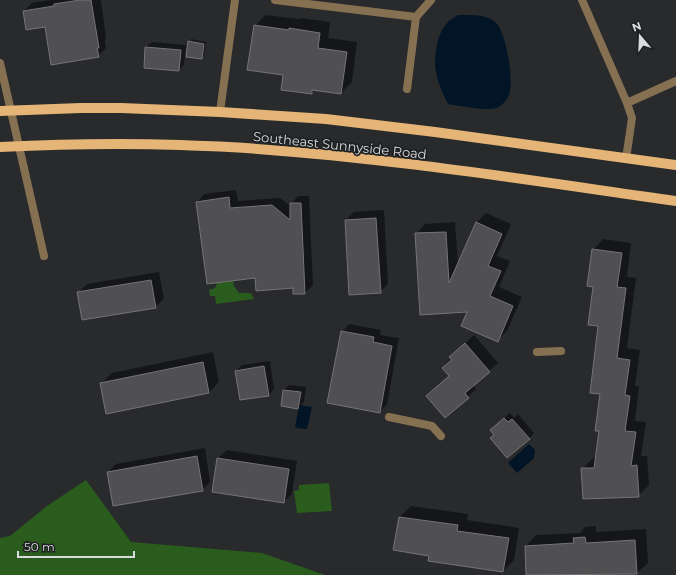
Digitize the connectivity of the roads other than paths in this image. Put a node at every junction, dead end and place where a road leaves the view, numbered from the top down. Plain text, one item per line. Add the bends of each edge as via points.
1 (235, 0) edge
2 (275, 0) edge
3 (431, 0) edge
4 (582, 0) edge
5 (416, 17) junction
6 (0, 63) edge
7 (676, 82) edge
8 (407, 89) dead end
9 (627, 103) junction
10 (11, 111) junction
11 (0, 112) edge
12 (220, 112) junction
13 (19, 146) junction
14 (0, 147) edge
15 (626, 159) junction
16 (676, 166) edge
17 (676, 201) edge
18 (44, 256) dead end
19 (561, 351) dead end
20 (537, 352) dead end
21 (389, 417) dead end
22 (441, 436) dead end

1 - 12 street
2 - 5 street
3 - 5 street
4 - 9 street
5 - 8 street
6 - 10 street
7 - 9 street
9 - 15 street via 632,118
10 - 11 main road, Southeast Sunnyside Road
10 - 12 main road, Southeast Sunnyside Road via 108,108
10 - 13 street
12 - 15 main road, Southeast Sunnyside Road via 326,119
13 - 14 main road, Southeast Sunnyside Road
13 - 17 main road, Southeast Sunnyside Road via 228,146 337,155
13 - 18 street
15 - 16 main road, Southeast Sunnyside Road
19 - 20 street
21 - 22 street via 432,426

